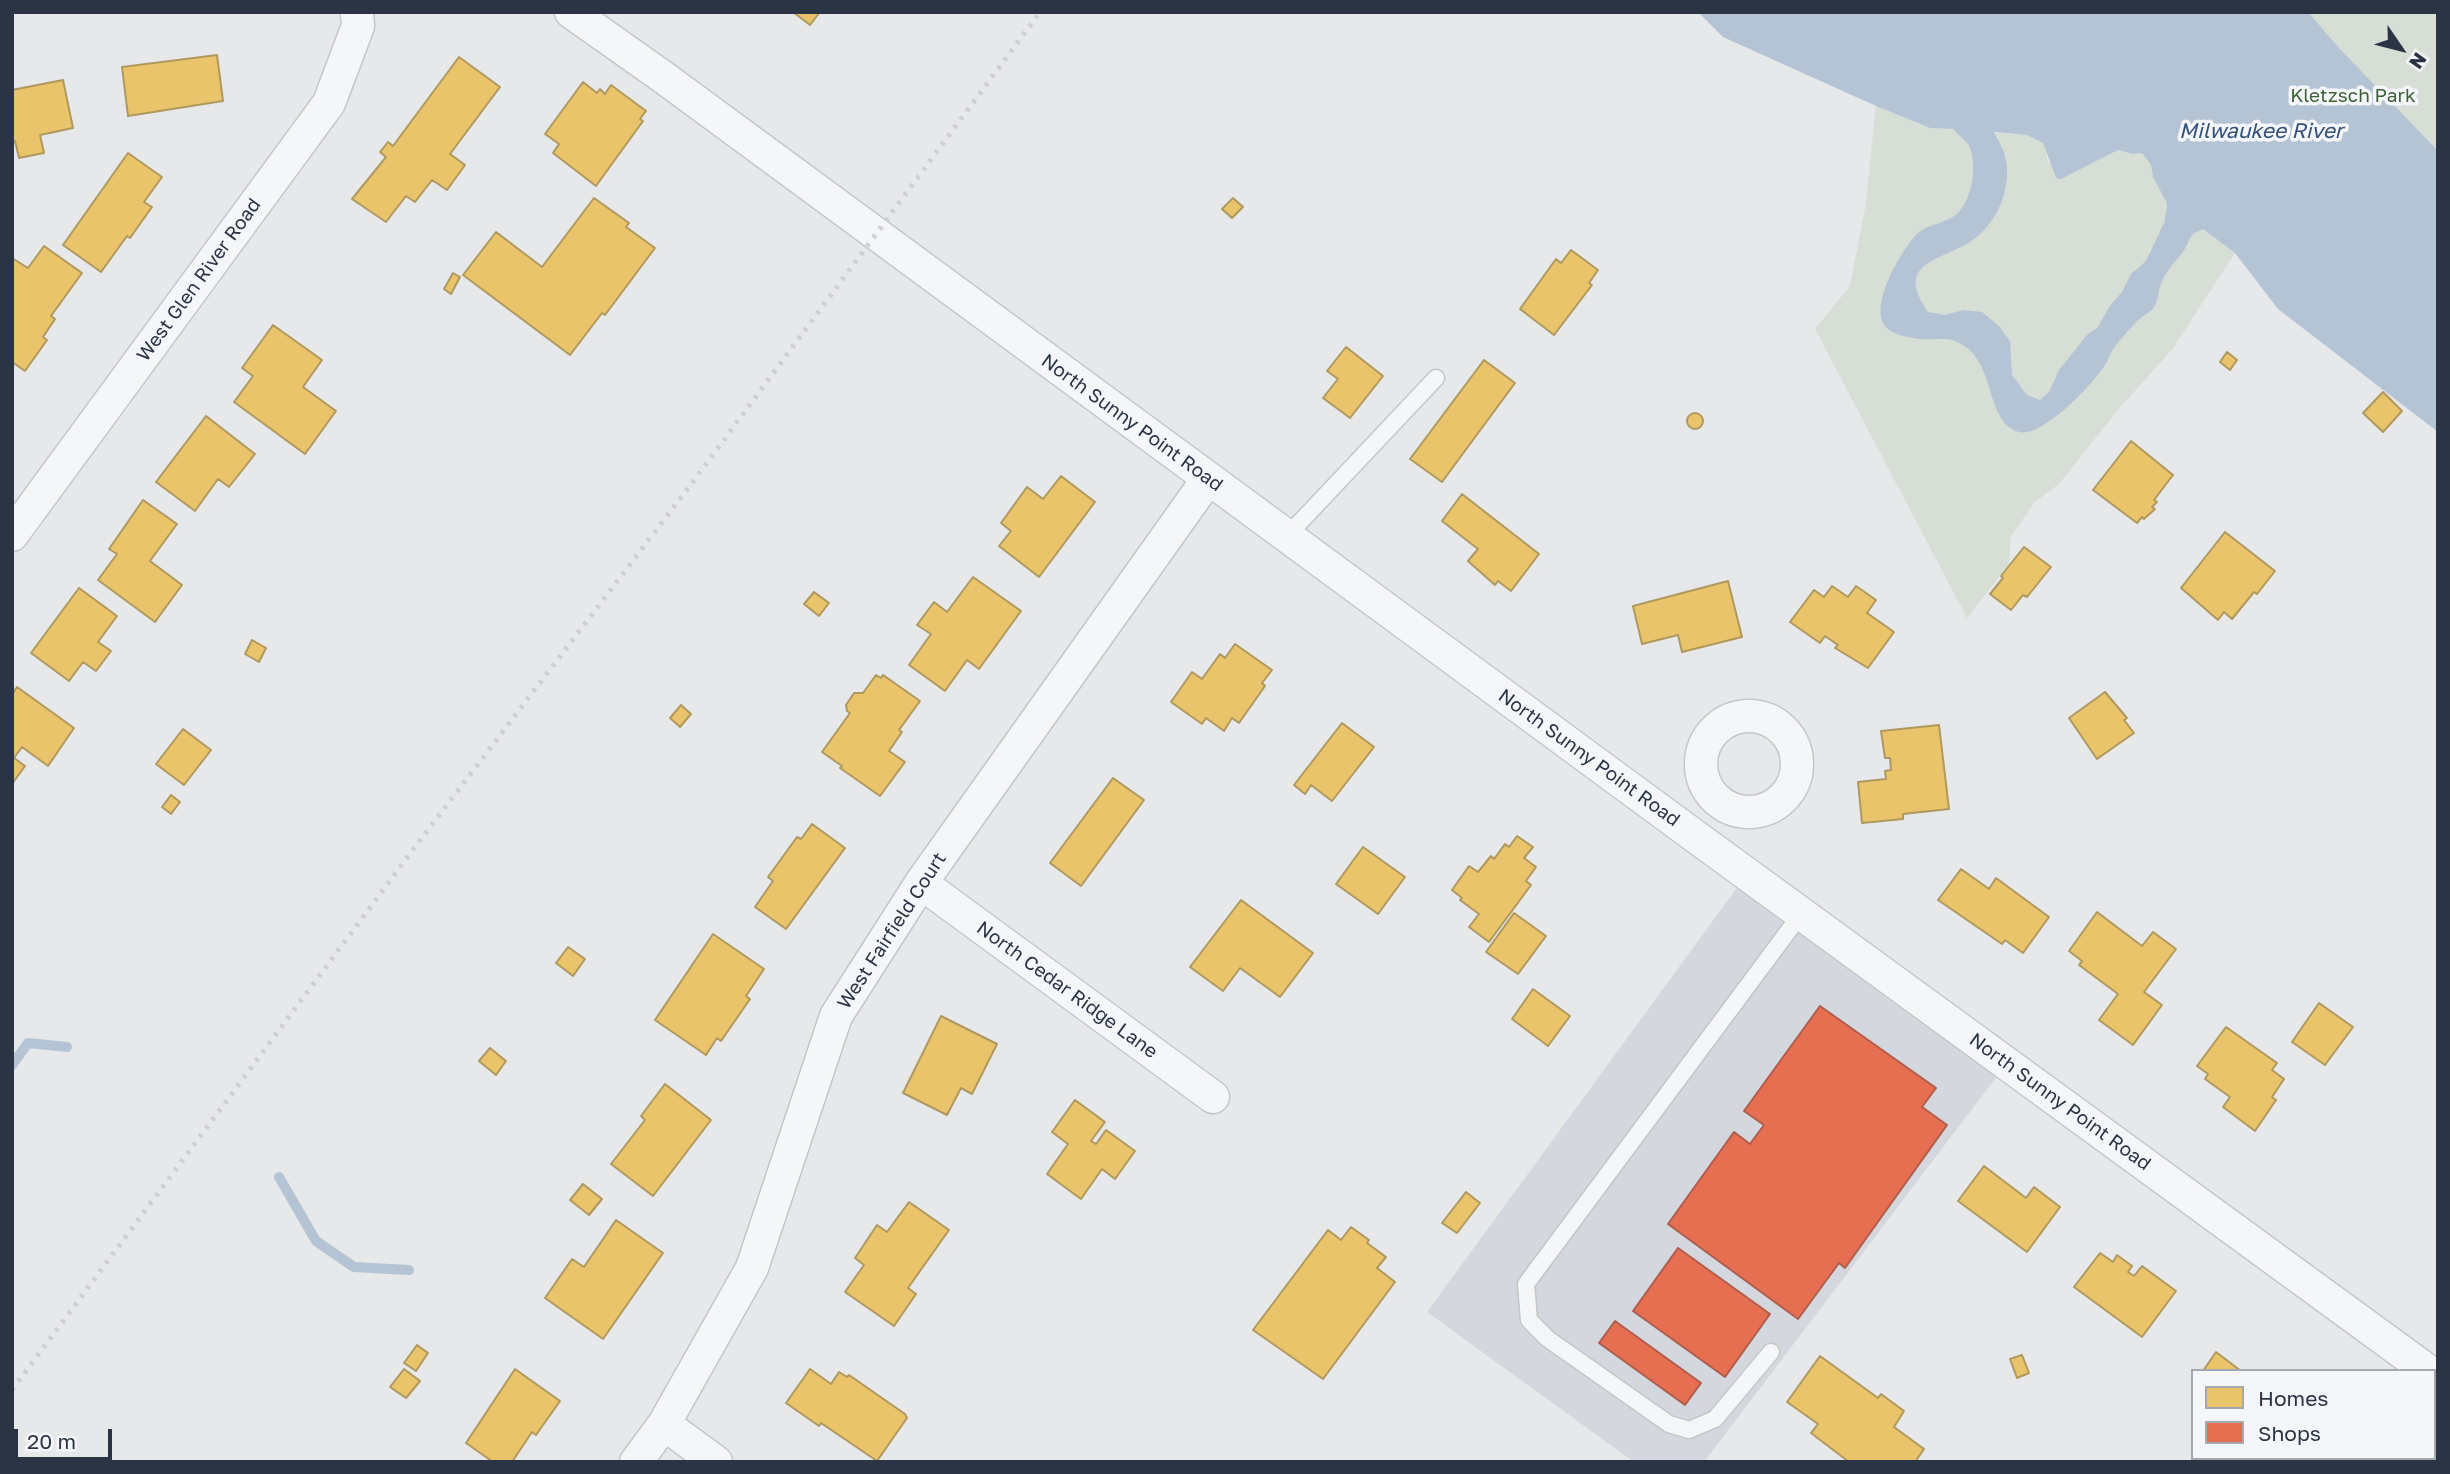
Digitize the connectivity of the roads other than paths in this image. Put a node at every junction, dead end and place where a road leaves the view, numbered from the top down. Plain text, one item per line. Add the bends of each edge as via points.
1 (357, 12) edge
2 (571, 12) edge
3 (1436, 377) dead end
4 (1208, 478) junction
5 (12, 535) edge
6 (1287, 536) junction
7 (1718, 802) dead end
8 (1692, 834) junction
9 (921, 883) junction
10 (1801, 914) junction
11 (1213, 1097) dead end
12 (1771, 1352) dead end
13 (2422, 1369) edge
14 (664, 1424) junction
15 (636, 1462) edge
16 (716, 1462) edge

1 - 5 street, West Glen River Road via 358,26 329,103
2 - 4 street, North Sunny Point Road
3 - 6 lane
4 - 6 street, North Sunny Point Road
4 - 9 street, West Fairfield Court
6 - 8 street, North Sunny Point Road
7 - 8 street, North Sunny Point Road
8 - 10 street, North Sunny Point Road
9 - 11 street, North Cedar Ridge Lane
9 - 14 street, West Fairfield Court via 836,1016 752,1268
10 - 12 lane via 1526,1284 1529,1320 1548,1339 1669,1424 1689,1430 1715,1419
10 - 13 street, North Sunny Point Road
14 - 15 street, West Fairfield Court
14 - 16 street

